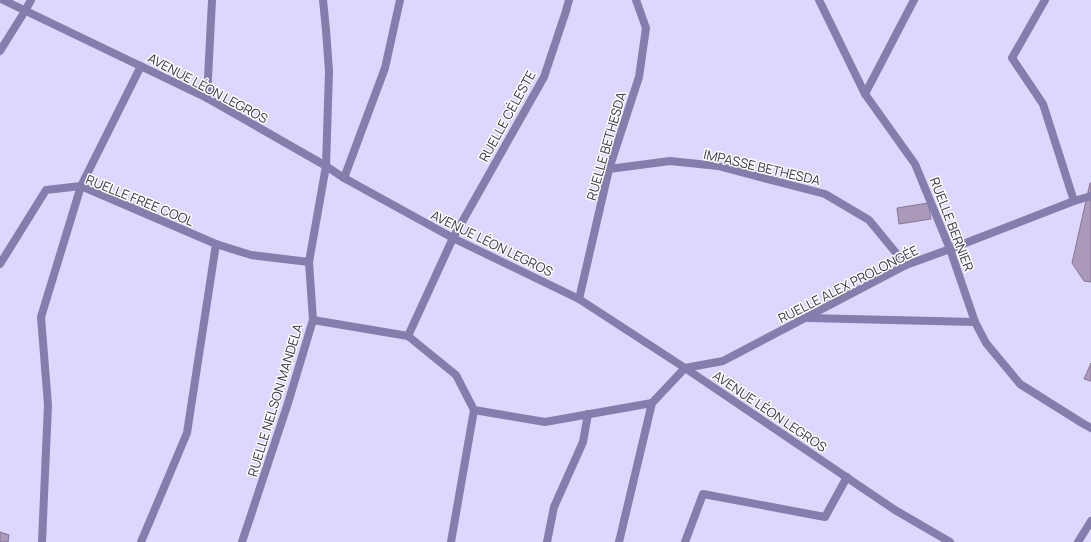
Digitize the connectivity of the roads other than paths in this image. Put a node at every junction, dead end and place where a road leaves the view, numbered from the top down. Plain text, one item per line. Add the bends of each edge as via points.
1 (3, 0) edge
2 (31, 0) edge
3 (212, 0) edge
4 (323, 0) edge
5 (400, 0) edge
6 (569, 0) edge
7 (636, 0) edge
8 (819, 0) edge
9 (914, 0) edge
10 (1045, 0) edge
11 (26, 11) junction
12 (0, 51) edge
13 (141, 66) junction
14 (865, 94) junction
15 (207, 98) junction
16 (326, 166) junction
17 (609, 170) junction
18 (344, 178) junction
19 (80, 186) junction
20 (1091, 196) edge
21 (1074, 201) junction
22 (453, 238) junction
23 (216, 244) junction
24 (950, 249) junction
25 (308, 262) junction
26 (0, 264) edge
27 (906, 265) junction
28 (579, 299) junction
29 (807, 318) junction
30 (313, 320) junction
31 (975, 322) junction
32 (408, 336) junction
33 (685, 368) junction
34 (652, 403) junction
35 (474, 410) junction
36 (588, 414) junction
37 (1091, 428) edge
38 (847, 477) junction
39 (1091, 521) edge
40 (42, 542) edge
41 (141, 542) edge
42 (242, 542) edge
43 (451, 542) edge
44 (548, 542) edge
45 (619, 542) edge
46 (685, 542) edge
47 (950, 542) edge
48 (1078, 542) edge

1 - 11 street, AVENUE LÉON LEGROS
2 - 11 street
3 - 15 street
4 - 16 street, RUELLE NELSON MANDELA via 329,71
5 - 18 street via 385,68
6 - 22 street, RUELLE CÉLESTE via 544,77
7 - 17 street, RUELLE BETHESDA via 646,28 639,77
8 - 14 street, RUELLE BERNIER
9 - 14 street
10 - 21 street via 1012,58 1042,104
11 - 12 street
11 - 13 street, AVENUE LÉON LEGROS
13 - 15 street, AVENUE LÉON LEGROS
13 - 19 street
14 - 24 street, RUELLE BERNIER via 915,164
15 - 16 street, AVENUE LÉON LEGROS
16 - 18 street, AVENUE LÉON LEGROS
16 - 25 street, RUELLE NELSON MANDELA
17 - 27 street, IMPASSE BETHESDA via 670,161 718,166 825,194 869,220
17 - 28 street, RUELLE BETHESDA
18 - 22 street, AVENUE LÉON LEGROS
19 - 23 street, RUELLE FREE COOL
19 - 26 street, RUELLE FREE COOL via 46,190
19 - 40 street via 41,317 48,405
20 - 21 street, RUELLE ALEX PROLONGÉE
21 - 24 street, RUELLE ALEX PROLONGÉE
22 - 28 street, AVENUE LÉON LEGROS
22 - 32 street, RUELLE CÉLESTE
23 - 25 street, RUELLE FREE COOL via 252,255
23 - 41 street via 187,433
24 - 27 street, RUELLE ALEX PROLONGÉE
24 - 31 street, RUELLE BERNIER
25 - 30 street, RUELLE NELSON MANDELA
27 - 29 street, RUELLE ALEX PROLONGÉE
28 - 33 street, AVENUE LÉON LEGROS
29 - 31 street
29 - 33 street, RUELLE ALEX PROLONGÉE via 723,361
30 - 32 street
30 - 42 street, RUELLE NELSON MANDELA
31 - 37 street, RUELLE BERNIER via 986,343 1020,384
32 - 35 street via 456,375
33 - 34 street
33 - 38 street, AVENUE LÉON LEGROS
34 - 36 street
34 - 45 street
35 - 36 street via 545,422
35 - 43 street
36 - 44 street via 583,442 554,507
38 - 46 street via 825,518 703,494
38 - 47 street, AVENUE LÉON LEGROS via 895,510
39 - 48 street

